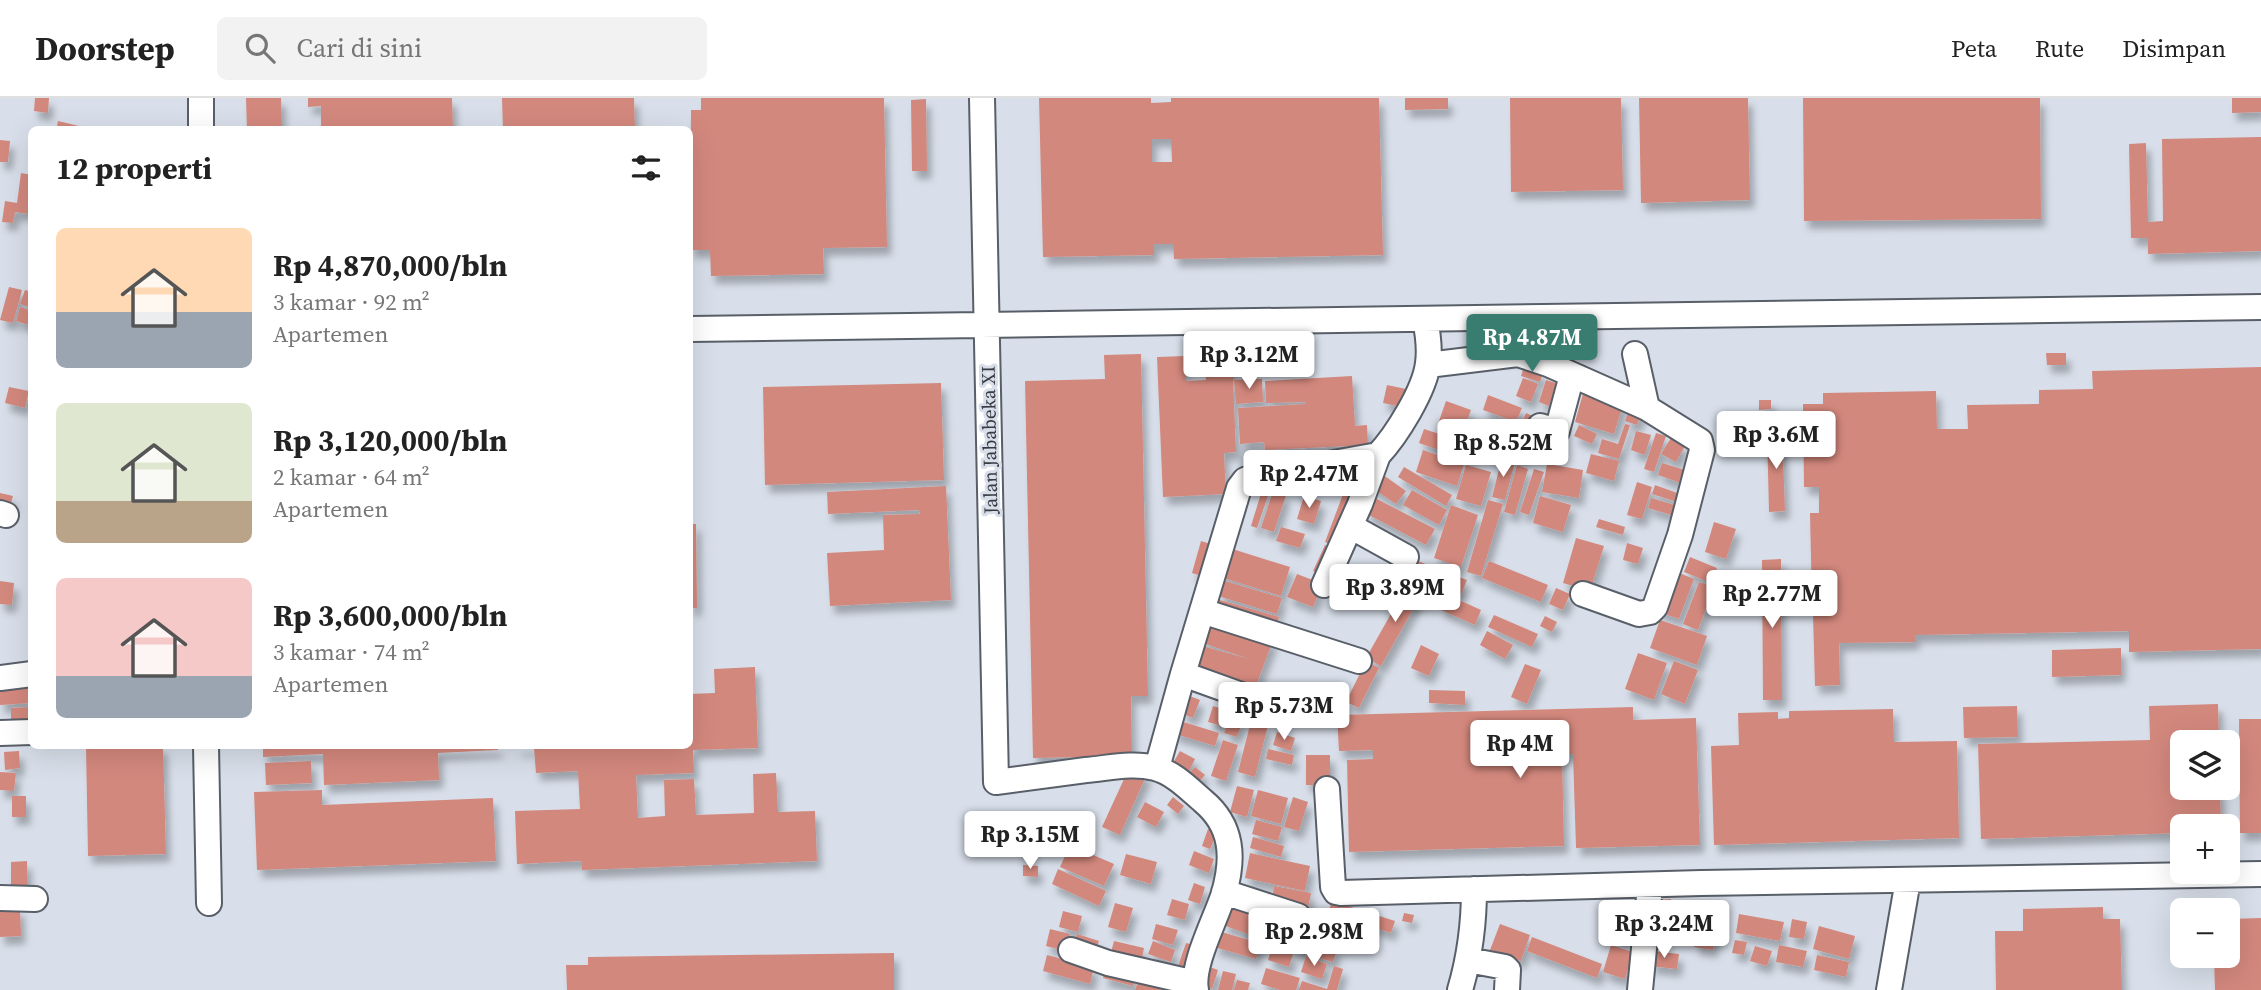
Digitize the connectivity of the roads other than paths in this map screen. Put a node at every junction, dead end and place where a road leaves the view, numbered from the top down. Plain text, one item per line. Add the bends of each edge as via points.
1 (201, 98) edge
2 (982, 98) edge
3 (201, 126) edge
4 (2261, 307) edge
5 (1425, 319) junction
6 (987, 325) junction
7 (693, 330) edge
8 (1635, 354) dead end
9 (1428, 365) junction
10 (1572, 375) junction
11 (1647, 408) junction
12 (1533, 448) dead end
13 (1378, 455) junction
14 (1350, 526) junction
15 (1406, 557) dead end
16 (1324, 585) dead end
17 (1583, 594) dead end
18 (1202, 611) junction
19 (1359, 661) dead end
20 (28, 674) edge
21 (1183, 674) junction
22 (0, 678) edge
23 (1294, 714) dead end
24 (28, 732) edge
25 (0, 733) edge
26 (206, 749) edge
27 (1157, 768) junction
28 (1327, 789) dead end
29 (2261, 874) edge
30 (1908, 880) junction
31 (1650, 886) junction
32 (1474, 889) junction
33 (1224, 892) junction
34 (0, 898) edge
35 (35, 900) dead end
36 (209, 903) dead end
37 (1298, 916) dead end
38 (1071, 950) dead end
39 (1468, 960) junction
40 (1195, 987) edge
41 (1460, 990) edge
42 (1507, 990) edge
43 (1640, 990) edge
44 (1889, 990) edge

1 - 3 street
2 - 6 street, Jalan Jababeka XI
4 - 5 street
5 - 6 street
5 - 9 street
6 - 7 street
6 - 27 street, Jalan Jababeka XI via 996,782 1121,766
8 - 11 street
9 - 10 street via 1514,354
9 - 13 street via 1403,423
10 - 11 street
10 - 12 street via 1557,431 1540,426
11 - 17 street via 1702,444 1680,535 1650,612 1639,614
13 - 14 street
13 - 18 street via 1245,480
14 - 15 street
14 - 16 street
18 - 19 street
18 - 21 street
20 - 22 street
21 - 23 street
21 - 27 street
24 - 25 street
26 - 36 street
27 - 33 street via 1180,780 1225,827 1230,861
28 - 32 street via 1335,891
29 - 30 street
30 - 31 street
30 - 44 street
31 - 32 street
31 - 43 street
32 - 39 street
33 - 37 street
33 - 40 street via 1197,968
34 - 35 street
38 - 40 street
39 - 41 street
39 - 42 street via 1505,967

